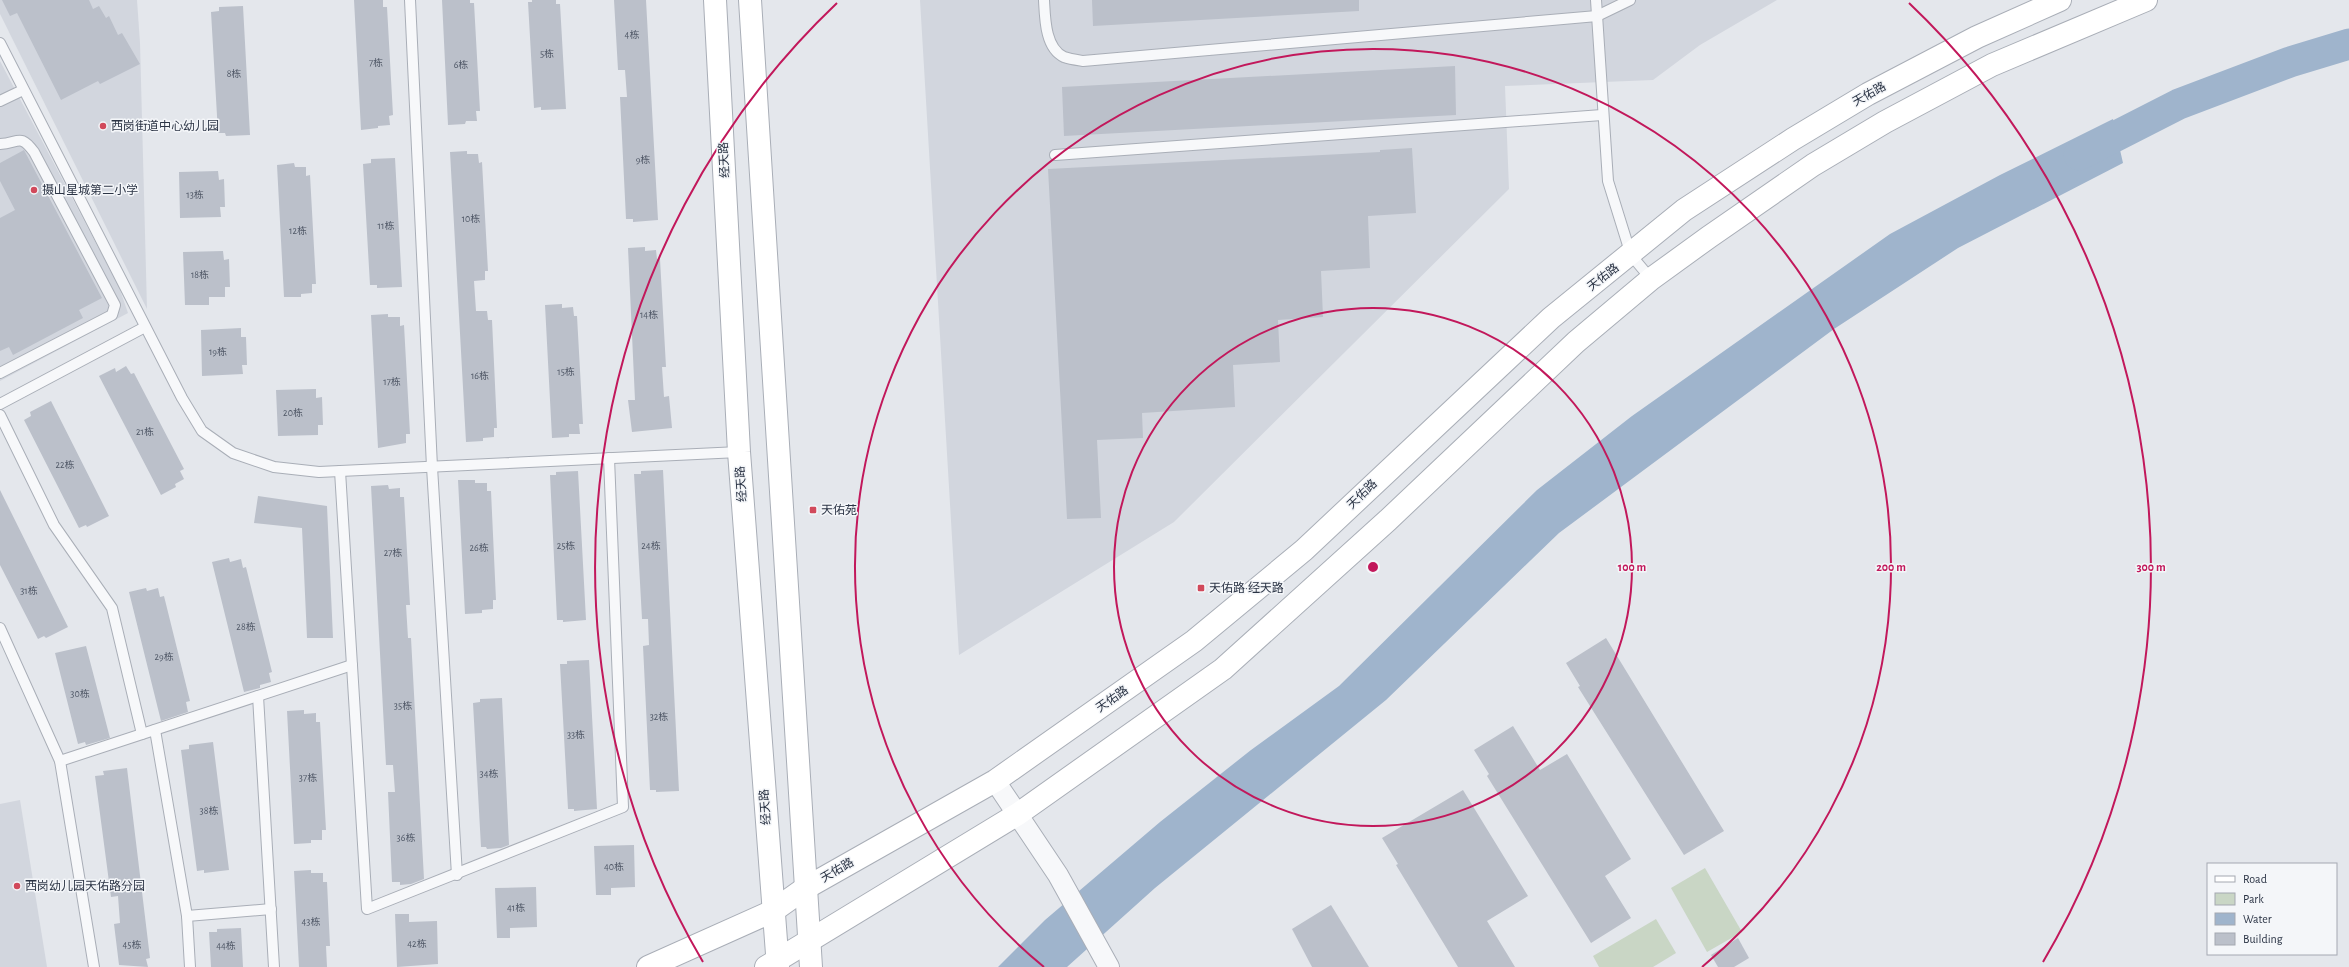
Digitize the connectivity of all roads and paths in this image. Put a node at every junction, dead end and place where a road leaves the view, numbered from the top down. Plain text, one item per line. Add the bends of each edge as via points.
1 (410, 0) edge
2 (715, 0) edge
3 (750, 0) edge
4 (1044, 0) edge
5 (1596, 0) edge
6 (1630, 0) edge
7 (2060, 0) edge
8 (2146, 0) edge
9 (1597, 16) junction
10 (0, 43) edge
11 (23, 90) junction
12 (0, 101) edge
13 (1602, 115) junction
14 (0, 144) edge
15 (1055, 155) dead end
16 (1631, 255) junction
17 (1651, 279) junction
18 (145, 328) junction
19 (0, 373) edge
20 (0, 404) edge
21 (0, 415) edge
22 (738, 452) junction
23 (609, 458) junction
24 (432, 467) junction
25 (340, 471) junction
26 (0, 628) edge
27 (352, 665) junction
28 (258, 696) junction
29 (155, 730) junction
30 (142, 734) junction
31 (60, 761) junction
32 (995, 781) junction
33 (1018, 814) junction
34 (457, 875) junction
35 (804, 889) junction
36 (271, 909) junction
37 (773, 911) junction
38 (187, 916) junction
39 (808, 942) junction
40 (774, 965) edge
41 (1109, 966) edge
42 (94, 967) edge
43 (190, 967) edge
44 (274, 967) edge
45 (648, 967) edge
46 (811, 967) edge

1 - 24 lane
2 - 22 main road, 经天路
3 - 35 main road
4 - 9 lane via 1045,25 1053,47 1064,57 1083,61
5 - 9 lane
6 - 9 lane
7 - 16 main road, 天佑路 via 1976,37 1862,97 1684,210
8 - 17 main road via 1992,65 1885,122 1813,165
9 - 13 lane
10 - 11 lane
11 - 12 lane
11 - 18 lane
13 - 15 lane
13 - 16 lane via 1608,181
14 - 19 lane via 21,139 27,142 115,305 112,315
16 - 17 lane
16 - 32 main road, 天佑路 via 1551,318 1304,550 1194,641
17 - 33 main road via 1576,342 1388,520 1223,669
18 - 20 lane
18 - 25 lane via 202,431 233,453 274,467 319,472
21 - 30 lane via 54,526 112,608
22 - 23 lane
22 - 37 main road, 经天路
23 - 24 lane
23 - 34 lane via 623,807
24 - 25 lane
24 - 34 lane
25 - 27 lane
26 - 31 lane
27 - 28 lane
27 - 34 lane via 367,909
28 - 29 lane
28 - 36 lane
29 - 30 lane
29 - 38 lane
30 - 31 lane
31 - 42 lane
32 - 33 street
32 - 35 main road, 天佑路
33 - 39 main road
33 - 41 street via 1058,875
35 - 37 main road, 天佑路
35 - 39 main road
36 - 38 lane
36 - 44 lane
37 - 40 main road, 经天路
37 - 45 main road, 天佑路
38 - 43 lane
39 - 40 main road
39 - 46 main road

